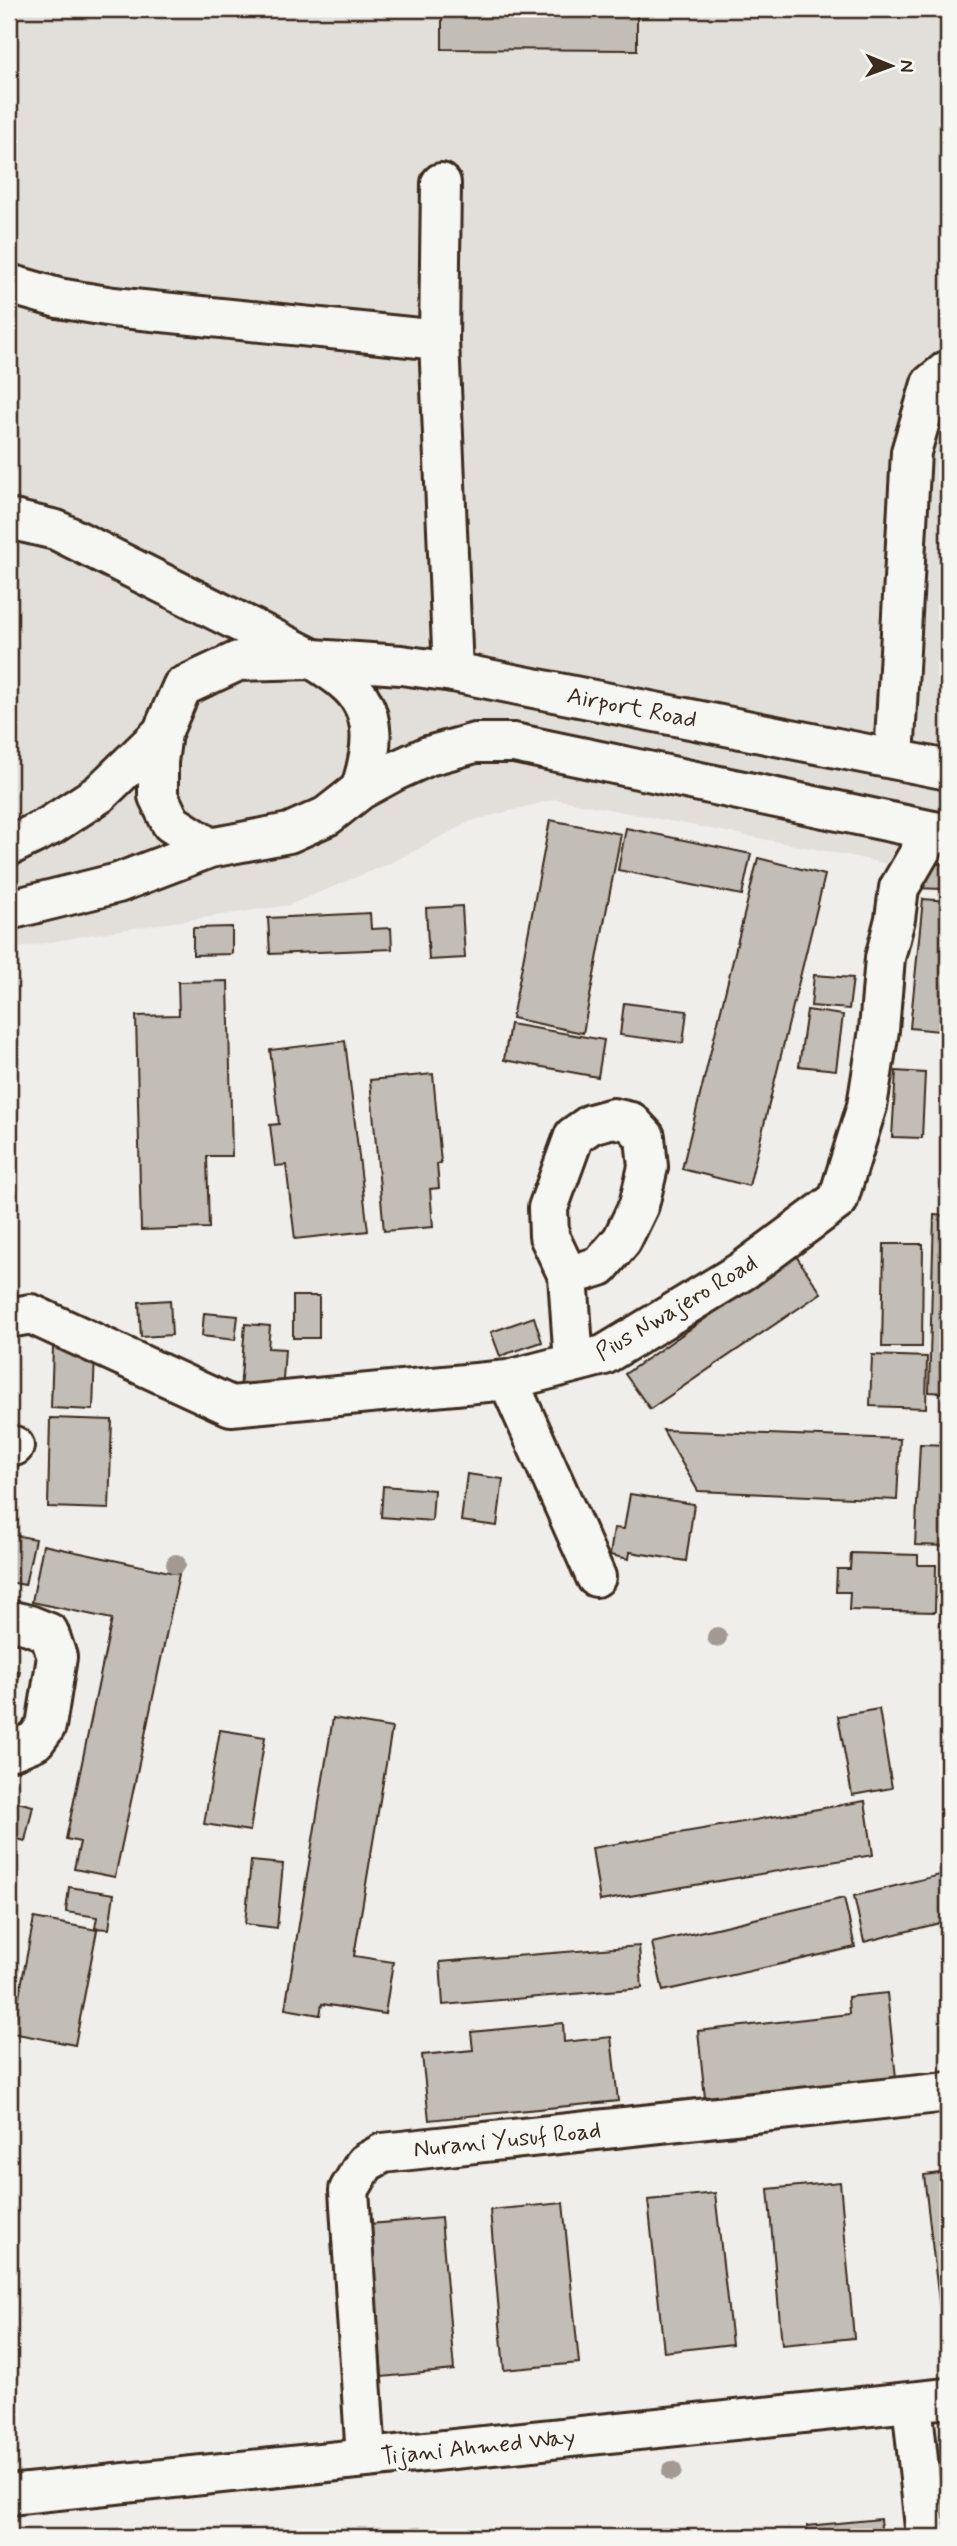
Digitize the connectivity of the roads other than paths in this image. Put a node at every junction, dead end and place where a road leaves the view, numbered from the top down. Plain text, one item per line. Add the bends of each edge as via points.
1 (441, 183) dead end
2 (9, 284) edge
3 (439, 340) junction
4 (948, 370) edge
5 (9, 519) edge
6 (313, 659) junction
7 (453, 672) junction
8 (162, 733) junction
9 (894, 759) junction
10 (948, 770) edge
11 (360, 790) junction
12 (940, 832) edge
13 (9, 846) edge
14 (210, 848) junction
15 (9, 910) edge
16 (568, 1276) dead end
17 (9, 1318) edge
18 (574, 1363) junction
19 (508, 1380) junction
20 (596, 1577) dead end
21 (9, 1620) edge
22 (9, 1749) edge
23 (948, 2092) edge
24 (930, 2400) edge
25 (366, 2458) junction
26 (9, 2495) edge
27 (926, 2537) edge

1 - 3 street
2 - 3 street via 113,307
3 - 7 street
4 - 9 street via 931,384 911,452
5 - 6 street via 56,530
6 - 7 street, Airport Road
6 - 8 street via 238,661 182,687
6 - 11 street via 346,682 365,707 373,739
7 - 9 street, Airport Road
8 - 13 street via 99,794
8 - 14 street via 158,796 171,823
9 - 10 street, Airport Road
11 - 12 street via 428,756 475,743 514,744
11 - 14 street via 327,816 289,833
12 - 18 street, Pius Nwajero Road via 899,888 885,958 867,1106 838,1200 732,1277 604,1355
14 - 15 street via 117,883
16 - 18 street
17 - 19 street, Pius Nwajero Road via 31,1314 231,1406
18 - 19 street, Pius Nwajero Road
19 - 20 street
21 - 22 street via 49,1633 57,1657 46,1726 35,1741
23 - 25 street, Nurani Yusuf Road via 383,2153 365,2163 349,2190
24 - 25 street, Tijani Ahmed Way
24 - 27 street
25 - 26 street, Tijani Ahmed Way

